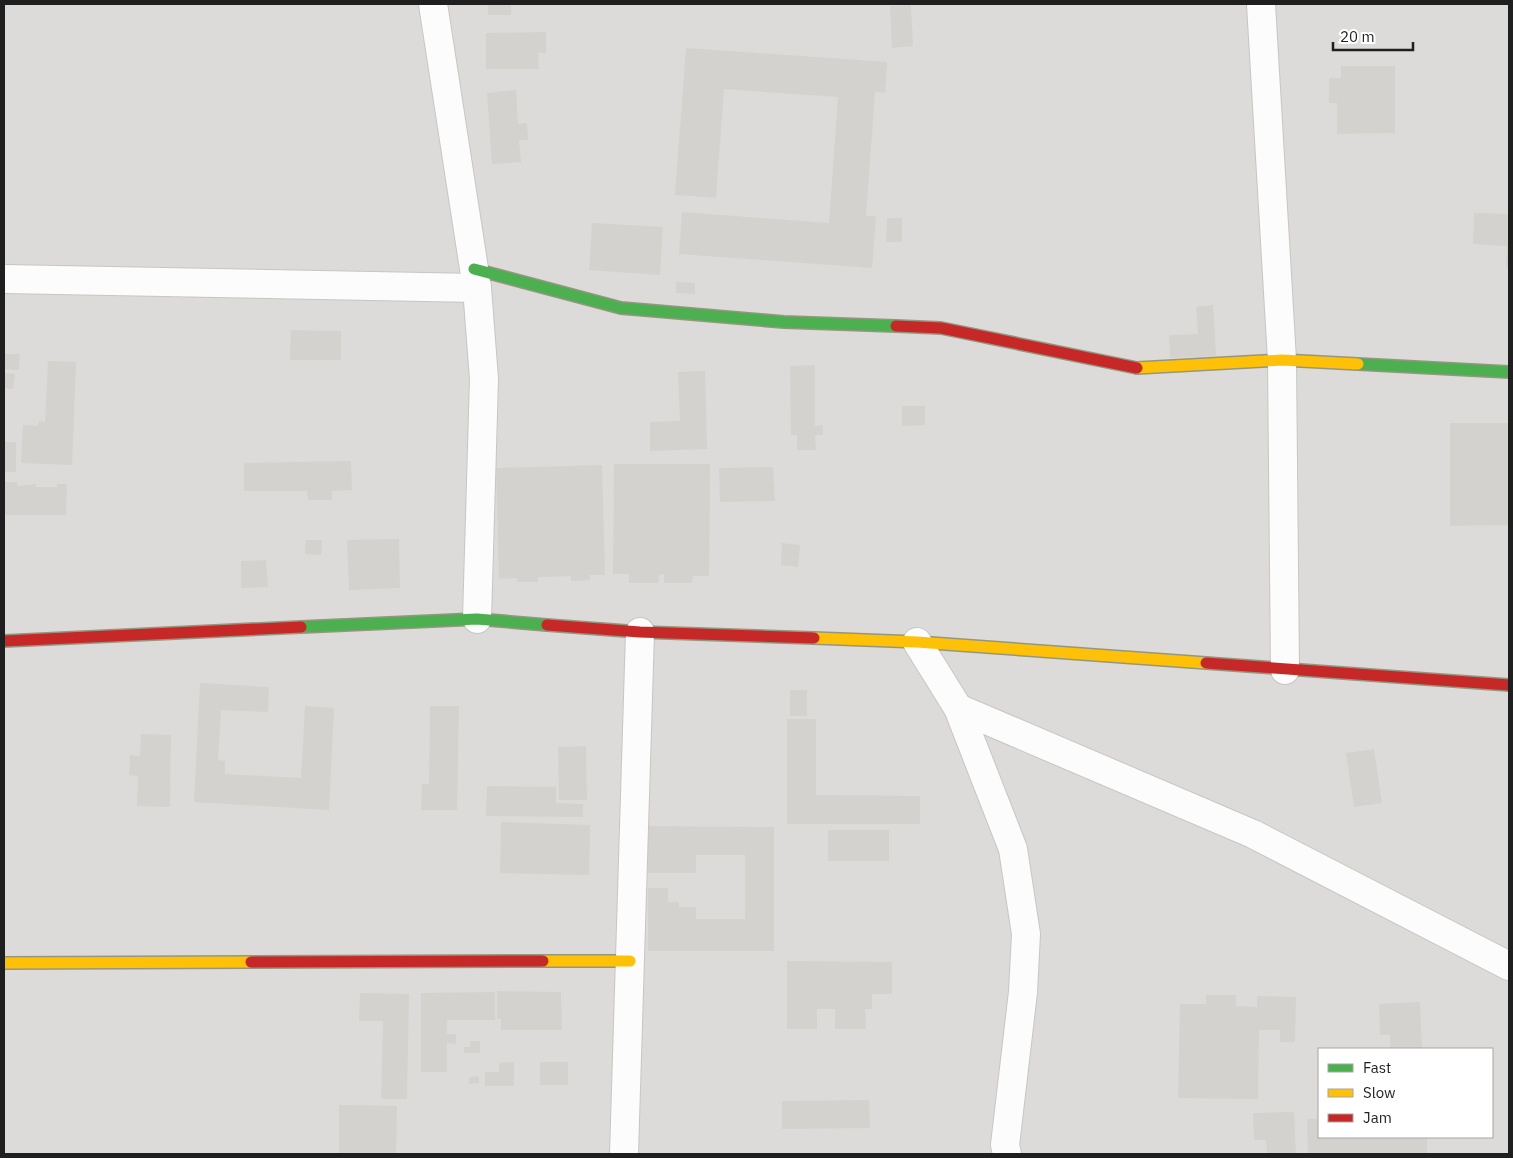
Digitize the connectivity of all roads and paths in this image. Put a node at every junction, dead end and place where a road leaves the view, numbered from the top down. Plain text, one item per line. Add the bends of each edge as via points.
1 (433, 4) edge
2 (1261, 4) edge
3 (476, 278) junction
4 (4, 279) edge
5 (1282, 360) junction
6 (1509, 372) edge
7 (477, 619) junction
8 (640, 632) junction
9 (4, 641) edge
10 (917, 642) junction
11 (1285, 670) junction
12 (1509, 685) edge
13 (958, 708) junction
14 (630, 961) junction
15 (4, 963) edge
16 (1509, 966) edge
17 (624, 1154) edge
18 (1007, 1154) edge

1 - 3 street
2 - 5 street
3 - 4 street
3 - 5 street via 621,308 784,322 940,328 1143,369
3 - 7 street via 484,379
5 - 6 street
5 - 11 street
7 - 8 street
7 - 9 street
8 - 10 street
8 - 14 street
10 - 11 street
10 - 13 street
11 - 12 street
13 - 16 street via 1253,834
13 - 18 street via 1013,849 1026,934 1022,1002 1005,1145
14 - 15 street
14 - 17 street

